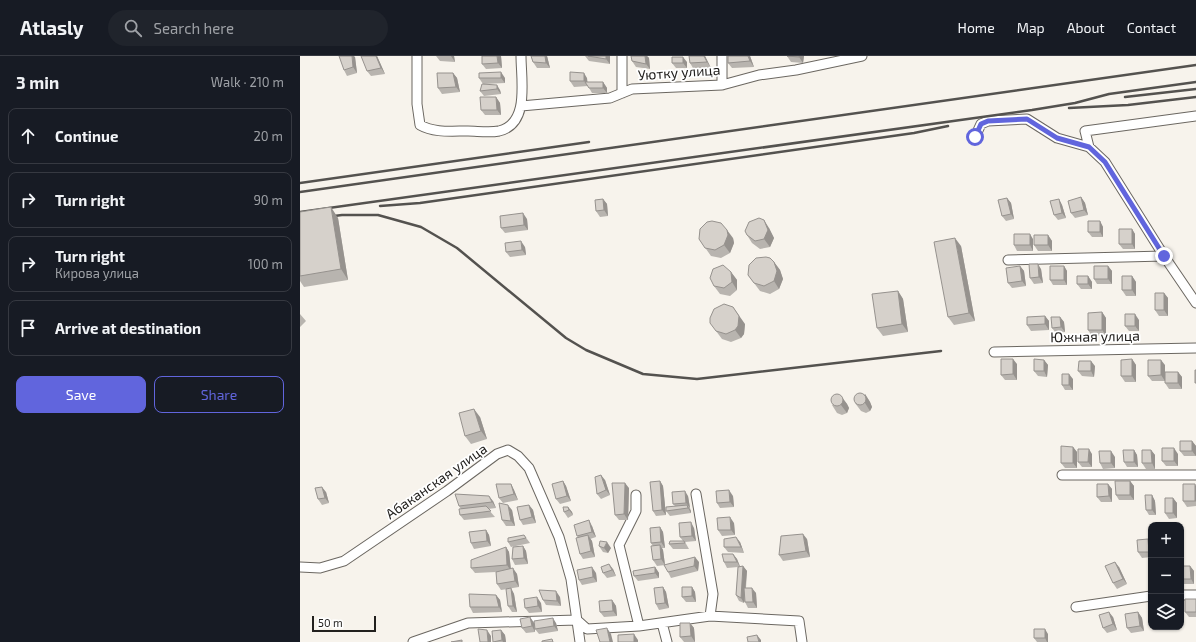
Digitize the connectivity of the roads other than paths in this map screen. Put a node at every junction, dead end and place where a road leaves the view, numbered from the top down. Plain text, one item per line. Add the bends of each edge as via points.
1 (417, 56) edge
2 (521, 56) edge
3 (622, 56) edge
4 (722, 56) edge
5 (862, 56) edge
6 (818, 60) edge
7 (722, 85) junction
8 (622, 93) junction
9 (521, 106) junction
10 (1196, 116) edge
11 (975, 137) dead end
12 (1089, 147) junction
13 (1164, 256) junction
14 (1008, 260) dead end
15 (1196, 303) edge
16 (1196, 348) edge
17 (994, 352) dead end
18 (1196, 474) edge
19 (1062, 475) dead end
20 (696, 494) dead end
21 (636, 495) dead end
22 (300, 567) edge
23 (1184, 595) edge
24 (1196, 595) edge
25 (1148, 596) edge
26 (1076, 607) dead end
27 (710, 616) junction
28 (577, 620) junction
29 (662, 623) junction
30 (639, 626) junction
31 (425, 640) edge
32 (413, 642) edge
33 (580, 642) edge
34 (667, 642) edge
35 (802, 642) edge

1 - 9 street via 417,104 420,125 428,130 498,131 510,127 520,114
2 - 9 street
3 - 8 street
4 - 7 street
5 - 6 street, Уютку улица
6 - 7 street, Уютку улица via 796,70 759,75
7 - 8 street, Уютку улица via 632,89
8 - 9 street, Уютку улица via 610,98
10 - 12 street via 1085,131
11 - 12 street via 981,124 988,121 1027,119 1057,138
12 - 13 street via 1105,162
13 - 14 street
13 - 15 street
16 - 17 street, Южная улица
18 - 19 street
20 - 27 street via 713,594
21 - 30 street via 636,511 619,545
22 - 28 street, Абаканская улица via 320,568 344,561 497,454 508,450 529,468 559,537 572,579
23 - 24 street
25 - 26 street
27 - 29 street
27 - 35 street via 799,621
28 - 30 street via 587,629
28 - 31 street via 468,623
28 - 33 street, Абаканская улица
29 - 30 street
29 - 34 street
31 - 32 street

